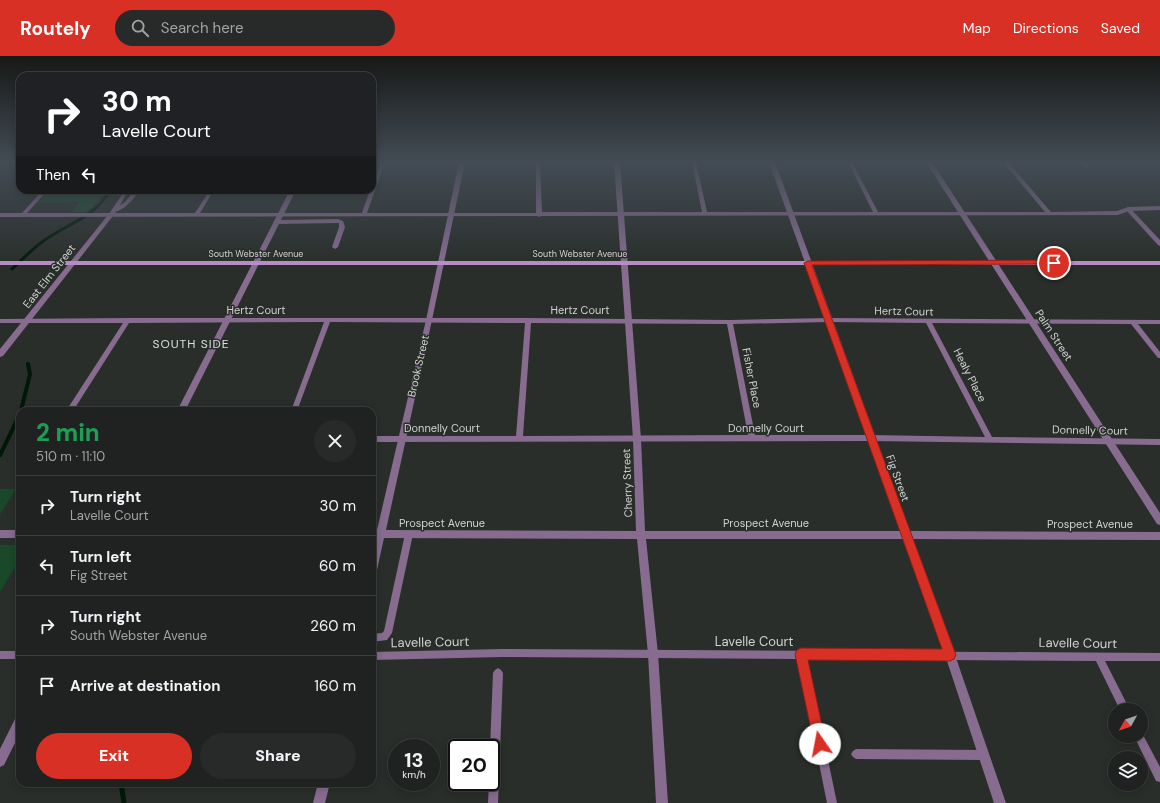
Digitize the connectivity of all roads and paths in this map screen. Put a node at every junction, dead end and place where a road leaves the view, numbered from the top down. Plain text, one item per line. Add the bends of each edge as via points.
1 (40, 197) edge
2 (123, 197) edge
3 (132, 197) edge
4 (208, 197) edge
5 (289, 197) edge
6 (371, 197) edge
7 (455, 197) edge
8 (539, 197) edge
9 (619, 197) edge
10 (701, 197) edge
11 (784, 197) edge
12 (868, 197) edge
13 (952, 197) edge
14 (1035, 197) edge
15 (1160, 208) edge
16 (1128, 209) junction
17 (112, 213) junction
18 (790, 213) junction
19 (876, 213) junction
20 (962, 213) junction
21 (1049, 213) junction
22 (280, 214) junction
23 (705, 214) junction
24 (0, 215) edge
25 (23, 215) junction
26 (196, 215) junction
27 (364, 215) junction
28 (451, 215) junction
29 (539, 215) junction
30 (620, 215) junction
31 (276, 222) junction
32 (1160, 244) edge
33 (335, 247) dead end
34 (73, 262) junction
35 (993, 262) junction
36 (0, 263) edge
37 (255, 263) junction
38 (440, 263) junction
39 (625, 263) junction
40 (808, 263) junction
41 (1160, 263) edge
42 (27, 320) junction
43 (128, 320) junction
44 (227, 320) junction
45 (328, 320) junction
46 (429, 320) junction
47 (528, 320) junction
48 (829, 320) junction
49 (0, 321) edge
50 (628, 321) junction
51 (730, 322) junction
52 (929, 322) junction
53 (1032, 322) junction
54 (1133, 322) junction
55 (1160, 322) edge
56 (0, 354) edge
57 (1160, 356) edge
58 (72, 407) edge
59 (183, 407) edge
60 (295, 407) edge
61 (519, 438) junction
62 (871, 438) junction
63 (376, 439) edge
64 (402, 439) junction
65 (637, 439) junction
66 (752, 439) junction
67 (990, 440) junction
68 (1108, 442) junction
69 (1160, 442) edge
70 (1160, 521) edge
71 (0, 534) edge
72 (16, 534) edge
73 (376, 534) edge
74 (409, 534) junction
75 (906, 535) junction
76 (641, 536) junction
77 (1160, 536) edge
78 (376, 638) edge
79 (653, 654) junction
80 (801, 654) junction
81 (0, 655) edge
82 (16, 655) edge
83 (950, 655) junction
84 (376, 656) edge
85 (1098, 656) junction
86 (1160, 657) edge
87 (498, 673) dead end
88 (1122, 703) edge
89 (16, 729) edge
90 (1143, 743) edge
91 (856, 754) dead end
92 (984, 754) junction
93 (0, 760) edge
94 (1160, 777) edge
95 (323, 787) edge
96 (319, 803) edge
97 (493, 803) edge
98 (662, 803) edge
99 (832, 803) edge
100 (1000, 803) edge

1 - 25 lane
2 - 17 lane
3 - 17 lane
4 - 26 lane
5 - 22 street
6 - 27 lane
7 - 28 street, Brook Street
8 - 29 lane
9 - 30 street, Cherry Street
10 - 23 lane
11 - 18 street, Fig Street
12 - 19 lane
13 - 20 street, Palm Street
14 - 21 lane
15 - 16 lane
16 - 21 lane via 1118,213
16 - 32 street
17 - 25 lane
17 - 26 lane
17 - 34 street, East Elm Street
18 - 19 lane
18 - 23 lane
18 - 40 street, Fig Street
19 - 20 lane
20 - 21 lane
20 - 35 street, Palm Street
22 - 26 lane
22 - 27 lane
22 - 31 street
23 - 30 lane
24 - 25 lane
27 - 28 lane
28 - 29 lane
28 - 38 street, Brook Street
29 - 30 lane
30 - 39 street, Cherry Street
31 - 33 lane via 341,222 342,227
31 - 37 street
34 - 36 street, South Webster Avenue
34 - 37 street, South Webster Avenue
34 - 42 street, East Elm Street
35 - 40 street, South Webster Avenue
35 - 41 street, South Webster Avenue
35 - 53 street, Palm Street
37 - 38 street, South Webster Avenue
37 - 44 street
38 - 39 street, South Webster Avenue
38 - 46 street, Brook Street
39 - 40 street, South Webster Avenue
39 - 50 street, Cherry Street
40 - 48 street, Fig Street
42 - 43 lane, Hertz Court
42 - 49 lane, Hertz Court
42 - 56 street, East Elm Street
43 - 44 lane, Hertz Court
43 - 58 lane
44 - 45 lane, Hertz Court
44 - 59 street
45 - 46 lane, Hertz Court
45 - 60 lane
46 - 47 lane, Hertz Court
46 - 64 street, Brook Street
47 - 50 lane, Hertz Court
47 - 61 lane
48 - 51 lane, Hertz Court
48 - 52 lane, Hertz Court
48 - 62 street, Fig Street
50 - 51 lane, Hertz Court
50 - 65 street, Cherry Street
51 - 66 lane, Fisher Place
52 - 53 lane, Hertz Court
52 - 67 lane, Healy Place
53 - 54 lane, Hertz Court
53 - 68 street, Palm Street
54 - 55 lane, Hertz Court
54 - 57 lane
61 - 64 lane, Donnelly Court
61 - 65 lane, Donnelly Court
62 - 66 lane, Donnelly Court
62 - 67 lane, Donnelly Court
62 - 75 street, Fig Street
63 - 64 lane, Donnelly Court
64 - 73 street, Brook Street
65 - 66 lane, Donnelly Court
65 - 76 street, Cherry Street
67 - 68 lane, Donnelly Court
68 - 69 lane, Donnelly Court
68 - 70 street, Palm Street
71 - 72 street
73 - 74 street, Prospect Avenue
74 - 76 street, Prospect Avenue
74 - 78 lane via 388,633 384,637
75 - 76 street, Prospect Avenue
75 - 77 street, Prospect Avenue
75 - 83 street, Fig Street
76 - 79 street, Cherry Street
79 - 80 lane, Lavelle Court
79 - 84 lane, Lavelle Court
79 - 98 street, Cherry Street
80 - 83 lane, Lavelle Court
80 - 99 lane
81 - 82 lane
83 - 85 lane, Lavelle Court
83 - 92 street, Fig Street
85 - 86 lane, Lavelle Court
85 - 88 lane
87 - 97 lane
89 - 93 street
90 - 94 lane
91 - 92 lane
92 - 100 street, Fig Street
95 - 96 street

